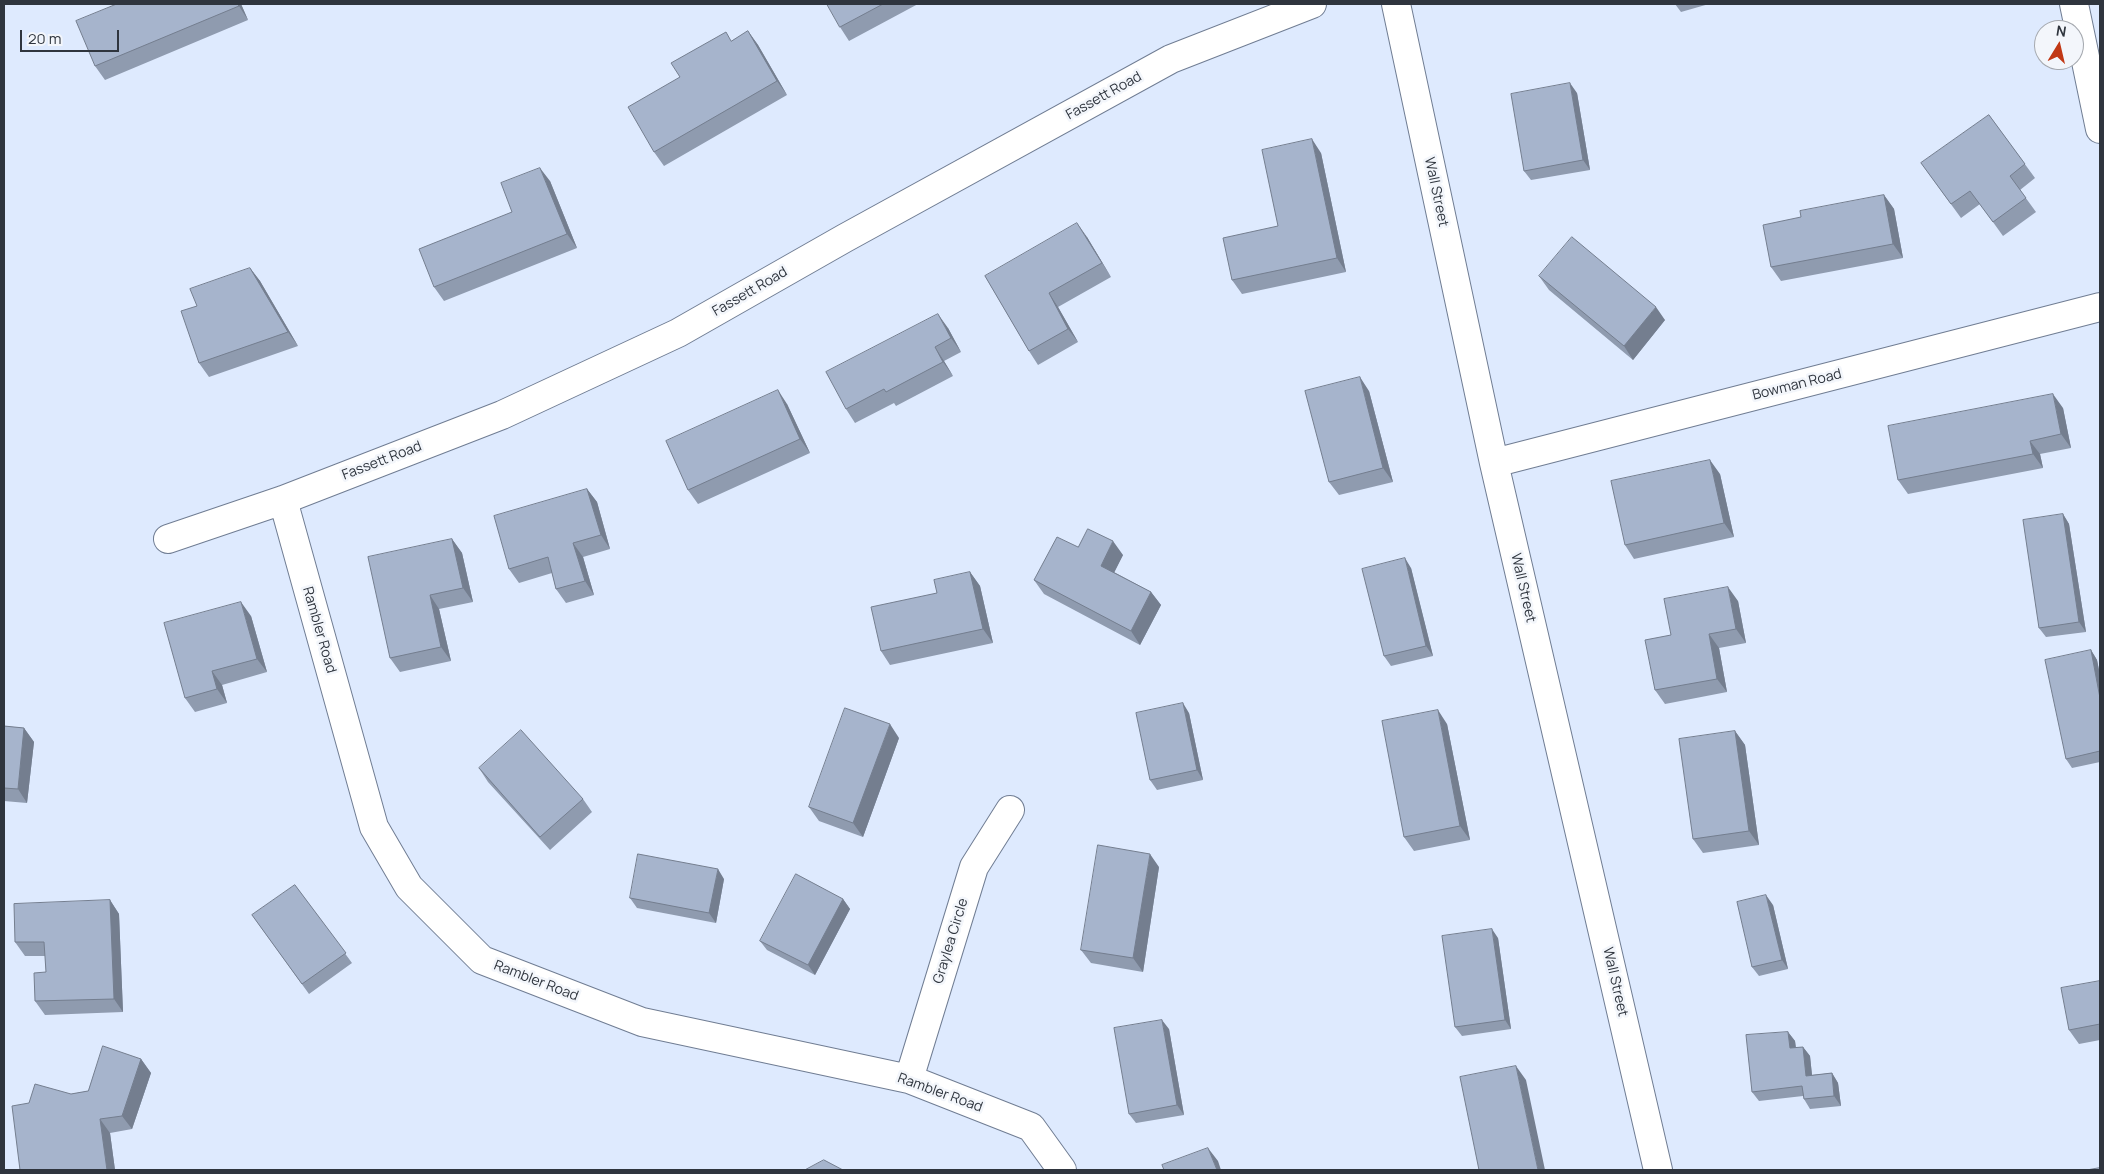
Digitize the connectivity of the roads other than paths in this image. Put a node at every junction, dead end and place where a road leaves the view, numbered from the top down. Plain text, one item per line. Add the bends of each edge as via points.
1 (1312, 4) edge
2 (1396, 4) edge
3 (2074, 4) edge
4 (2100, 129) edge
5 (2100, 307) edge
6 (1494, 463) junction
7 (283, 500) junction
8 (168, 539) dead end
9 (1010, 810) dead end
10 (909, 1079) junction
11 (1062, 1170) edge
12 (1658, 1170) edge

1 - 7 street, Fassett Road via 1171,59 678,333 502,415
2 - 6 street, Wall Street
3 - 4 street
5 - 6 street, Bowman Road
6 - 12 street, Wall Street
7 - 8 street, Fassett Road
7 - 10 street, Rambler Road via 374,827 409,887 482,960 642,1022
9 - 10 street, Graylea Circle via 974,867
10 - 11 street, Rambler Road via 1031,1127

